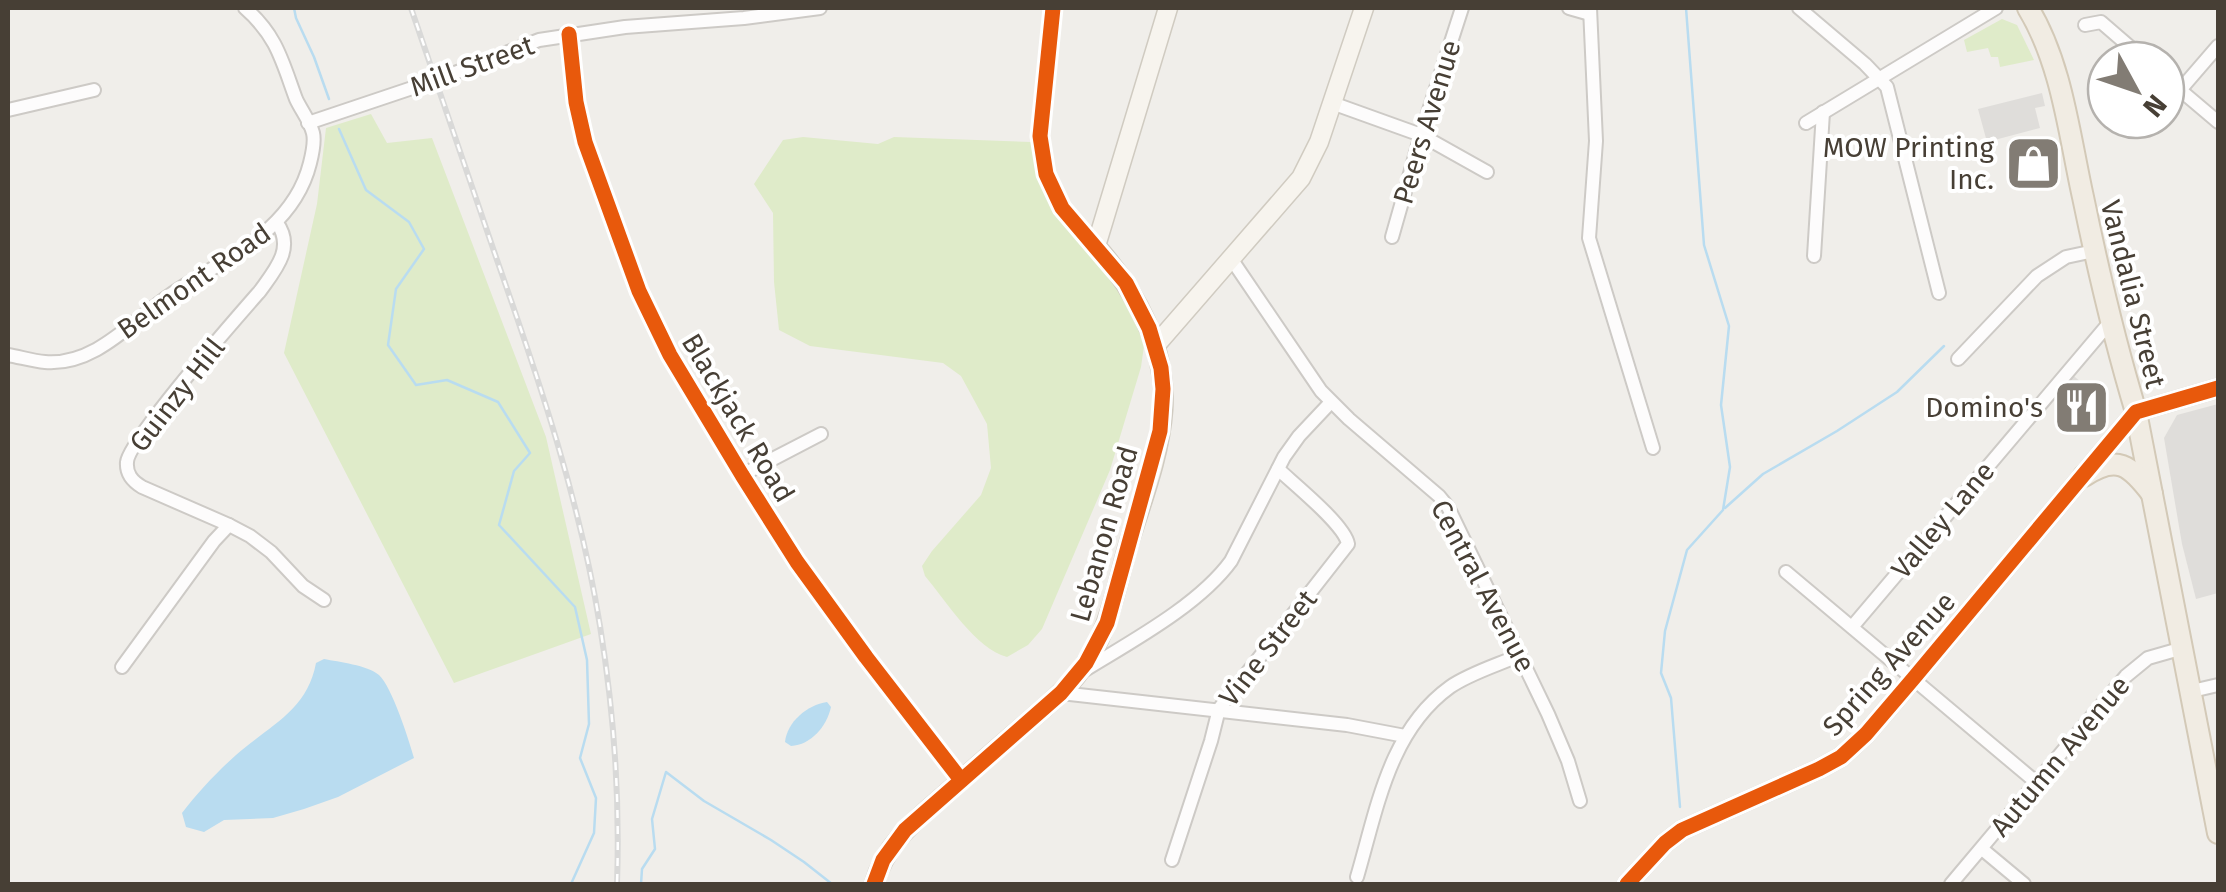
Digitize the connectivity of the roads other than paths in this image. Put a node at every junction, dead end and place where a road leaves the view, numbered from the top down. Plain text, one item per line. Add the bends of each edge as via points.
1 (245, 8) edge
2 (820, 8) edge
3 (1053, 8) edge
4 (1168, 8) edge
5 (1364, 8) edge
6 (1462, 8) edge
7 (1570, 8) edge
8 (1798, 8) edge
9 (1996, 8) edge
10 (2028, 8) edge
11 (1590, 11) edge
12 (2085, 25) dead end
13 (570, 34) junction
14 (2122, 40) edge
15 (2218, 46) edge
16 (1880, 78) junction
17 (2186, 83) edge
18 (94, 90) dead end
19 (2186, 95) edge
20 (1332, 103) junction
21 (8, 110) edge
22 (1822, 112) junction
23 (2218, 122) edge
24 (308, 123) junction
25 (1806, 123) dead end
26 (1421, 135) junction
27 (1487, 172) dead end
28 (276, 223) junction
29 (1392, 237) dead end
30 (1096, 246) junction
31 (2094, 252) junction
32 (1814, 256) dead end
33 (1232, 260) junction
34 (1939, 293) dead end
35 (2111, 321) junction
36 (1155, 346) junction
37 (8, 355) edge
38 (1958, 359) dead end
39 (2218, 388) edge
40 (1330, 402) junction
41 (2136, 412) junction
42 (821, 434) dead end
43 (1653, 448) dead end
44 (1278, 469) junction
45 (742, 475) junction
46 (2084, 476) junction
47 (2152, 495) junction
48 (228, 524) junction
49 (1786, 572) dead end
50 (324, 600) dead end
51 (1852, 627) junction
52 (2183, 648) junction
53 (1520, 655) junction
54 (122, 667) dead end
55 (1078, 675) junction
56 (1913, 679) junction
57 (2218, 685) edge
58 (1061, 692) junction
59 (2192, 692) junction
60 (1218, 712) junction
61 (1405, 736) junction
62 (961, 780) junction
63 (2037, 783) junction
64 (1580, 801) dead end
65 (2218, 833) edge
66 (1982, 848) junction
67 (1172, 860) dead end
68 (1358, 877) dead end
69 (874, 884) edge
70 (1627, 884) edge
71 (1952, 884) edge
72 (2024, 884) edge

1 - 24 street via 277,46
2 - 13 street, Mill Street
3 - 30 street via 1042,156 1062,208
4 - 30 street
5 - 20 street
6 - 26 street, Peers Avenue
7 - 11 street
8 - 16 street
9 - 16 street
10 - 31 main road, Vandalia Street via 2057,78
11 - 43 street via 1596,141 1589,238
12 - 14 street via 2101,22
13 - 24 street, Mill Street
13 - 45 street, Blackjack Road via 585,142 639,290
15 - 17 street
16 - 22 street
16 - 34 street
18 - 21 street
19 - 23 street
20 - 26 street
20 - 33 street via 1301,178
22 - 25 street
22 - 32 street
24 - 28 street, Belmont Road via 309,166
26 - 27 street
26 - 29 street, Peers Avenue
28 - 37 street, Belmont Road via 101,348 47,362
28 - 48 street, Guinzy Hill via 285,246 275,269 126,461 142,487
30 - 36 street, Lebanon Road via 1130,290
31 - 35 main road, Vandalia Street
31 - 38 street via 2066,258 2037,276
33 - 36 street
33 - 40 street, Central Avenue
35 - 41 main road, Vandalia Street
35 - 51 street, Valley Lane
36 - 55 street, Lebanon Road via 1163,389 1158,441 1107,623
39 - 41 street
40 - 44 street
40 - 53 street, Central Avenue via 1439,496
41 - 46 street, Spring Avenue
41 - 47 main road, Vandalia Street
42 - 45 street
44 - 55 street via 1222,574
44 - 60 street, Vine Street via 1348,544
45 - 62 street, Blackjack Road via 821,596
46 - 47 main road via 2114,464
46 - 56 street, Spring Avenue
47 - 52 main road, Vandalia Street
48 - 50 street, Guinzy Hill
48 - 54 street
49 - 51 street
51 - 56 street
52 - 59 main road, Vandalia Street
52 - 63 street, Autumn Avenue via 2133,670
53 - 61 street via 1451,686
53 - 64 street, Central Avenue
55 - 58 street, Lebanon Road
56 - 63 street
56 - 70 street, Spring Avenue via 1841,757 1682,830
57 - 59 street
58 - 60 street
58 - 62 street, Lebanon Road
59 - 65 main road, Vandalia Street
60 - 61 street
60 - 67 street, Vine Street
61 - 68 street
62 - 69 street, Lebanon Road via 904,830
63 - 66 street, Autumn Avenue
66 - 71 street, Autumn Avenue
66 - 72 street

